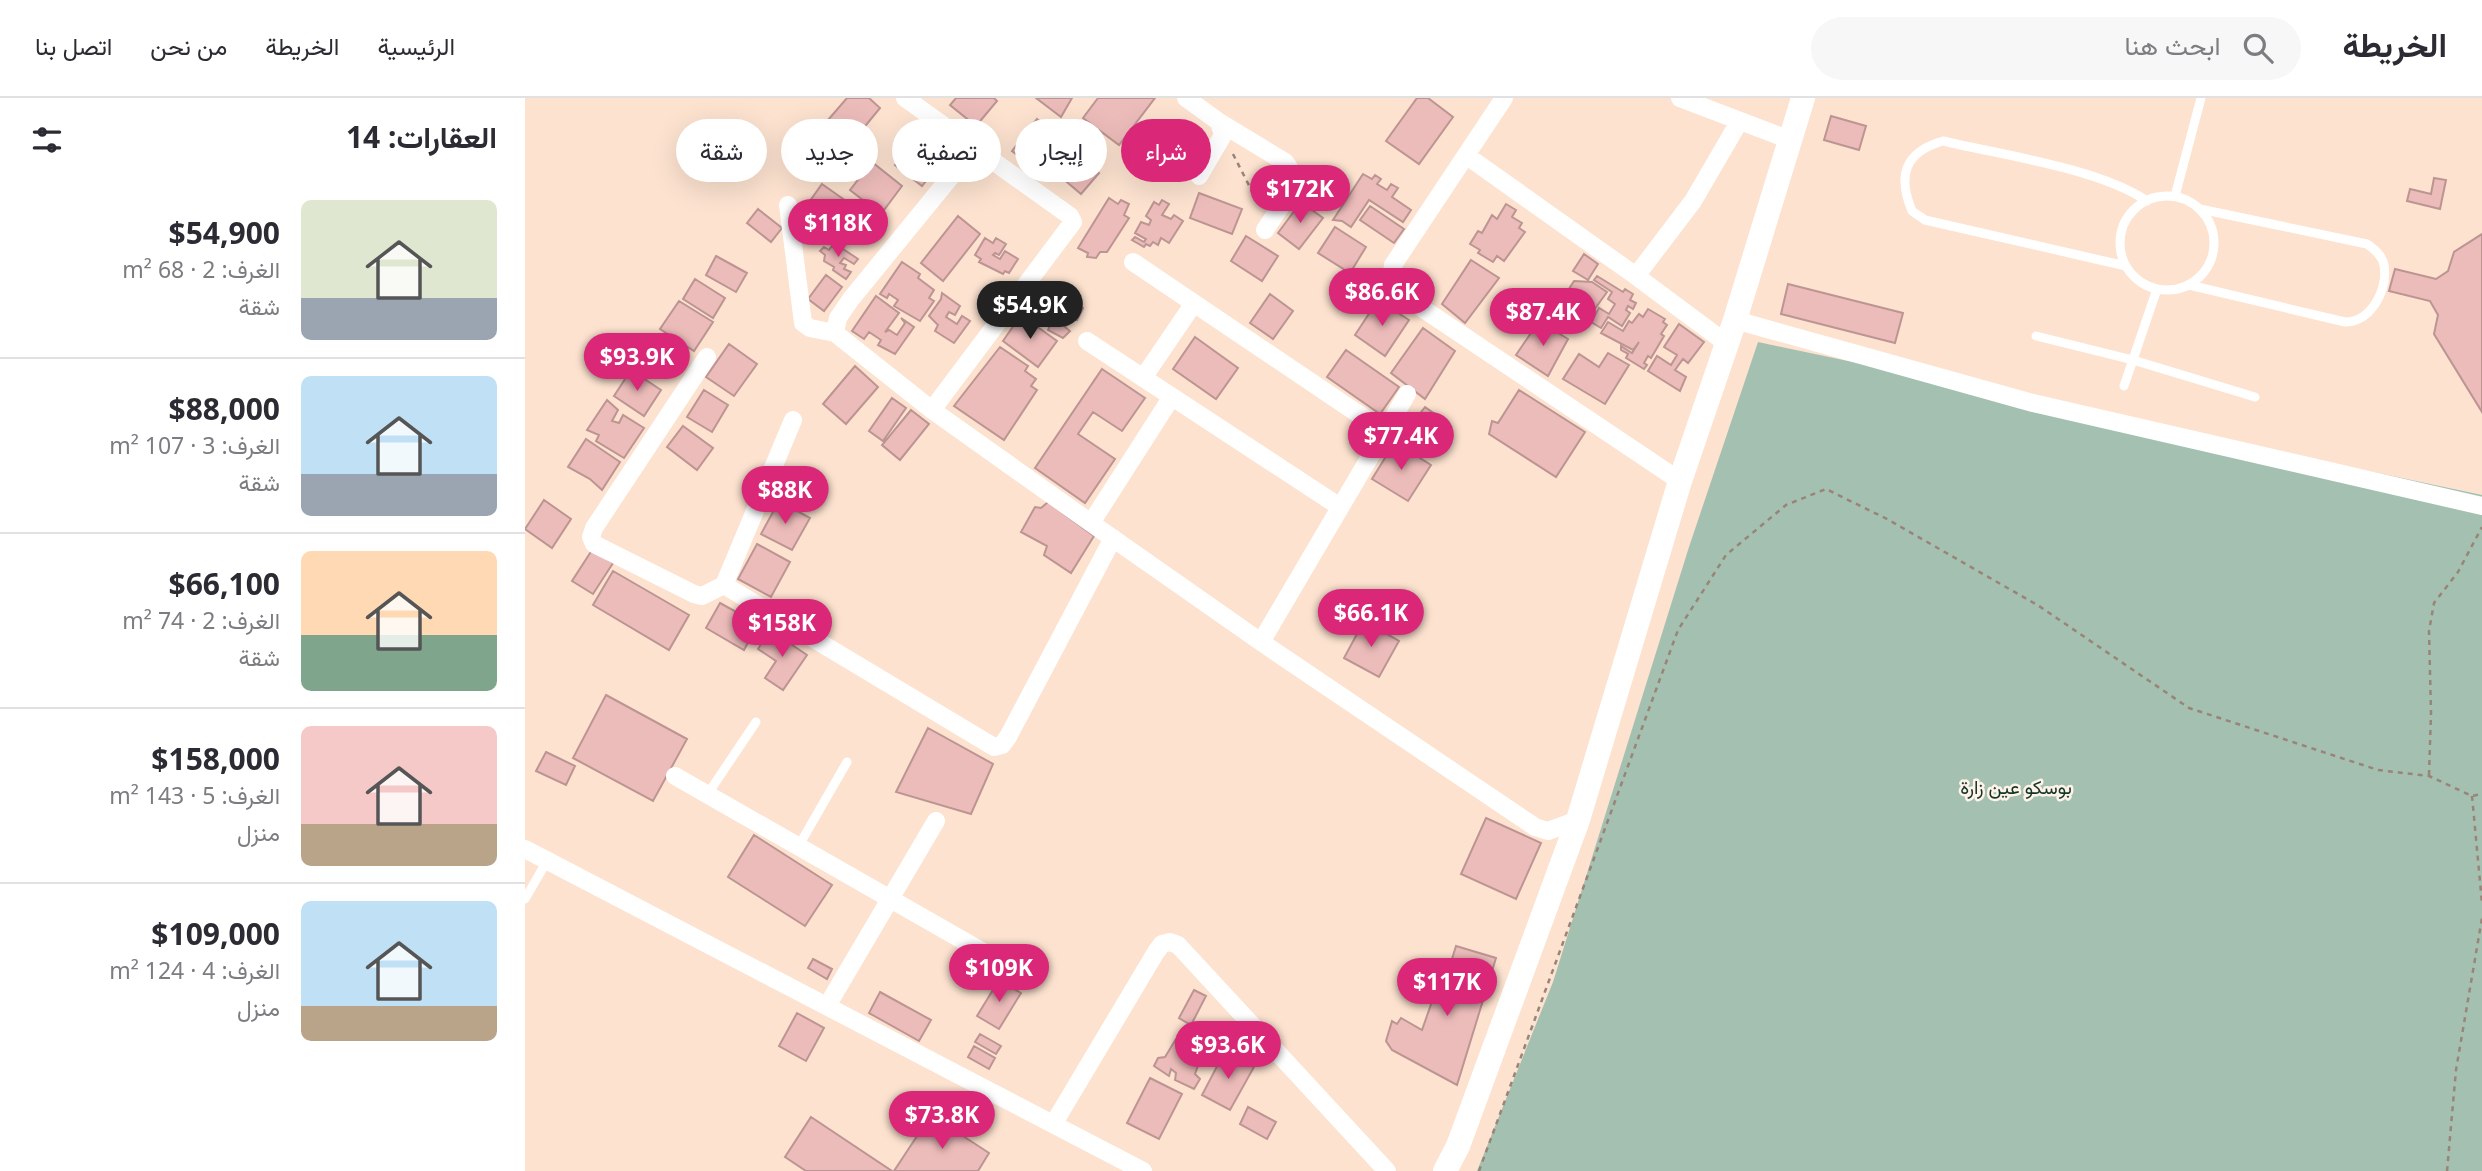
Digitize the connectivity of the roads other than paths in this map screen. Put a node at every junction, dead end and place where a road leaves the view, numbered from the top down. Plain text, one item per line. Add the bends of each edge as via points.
1 (905, 98) edge
2 (1186, 98) edge
3 (1504, 98) edge
4 (1679, 98) edge
5 (1803, 98) edge
6 (2201, 98) edge
7 (935, 119) edge
8 (1739, 122) junction
9 (1221, 129) junction
10 (1790, 140) junction
11 (1211, 150) edge
12 (1467, 156) junction
13 (1001, 166) edge
14 (946, 182) edge
15 (2175, 196) junction
16 (2147, 201) junction
17 (788, 205) dead end
18 (2200, 209) junction
19 (1266, 227) road end
20 (1133, 262) dead end
21 (2126, 266) junction
22 (1636, 276) junction
23 (2189, 285) junction
24 (2157, 289) junction
25 (1194, 303) junction
26 (1735, 320) junction
27 (835, 333) junction
28 (2036, 336) dead end
29 (1087, 341) dead end
30 (1726, 343) junction
31 (707, 357) dead end
32 (2133, 360) junction
33 (1143, 378) junction
34 (2124, 386) dead end
35 (1407, 394) dead end
36 (2255, 397) dead end
37 (1171, 398) junction
38 (932, 410) junction
39 (793, 420) dead end
40 (1385, 432) junction
41 (1680, 481) junction
42 (2482, 506) edge
43 (1340, 508) junction
44 (1091, 523) junction
45 (1113, 538) junction
46 (724, 584) junction
47 (1261, 642) junction
48 (755, 722) dead end
49 (847, 762) dead end
50 (674, 776) dead end
51 (707, 795) junction
52 (1578, 820) junction
53 (936, 821) dead end
54 (798, 847) junction
55 (525, 849) edge
56 (547, 861) junction
57 (525, 899) edge
58 (889, 900) junction
59 (1020, 973) dead end
60 (827, 1006) junction
61 (1054, 1124) junction
62 (1143, 1171) edge
63 (1387, 1171) edge
64 (1445, 1171) edge

1 - 7 street
2 - 9 street
3 - 12 street
4 - 8 street
5 - 10 main road
6 - 15 lane
8 - 10 street
8 - 22 street via 1693,201
9 - 11 street
9 - 19 street via 1285,162 1292,171 1291,188
10 - 26 main road
12 - 22 street
12 - 41 street via 1393,265 1391,280 1398,292
13 - 38 street via 1073,222
14 - 27 street via 851,299 838,318
15 - 16 lane
15 - 18 lane
16 - 21 lane via 2123,227 2120,246
16 - 21 lane via 2125,187 2083,173 1943,141 1914,154 1903,177 1912,211 1925,220
17 - 27 street via 803,323
18 - 23 lane via 2212,228 2214,250 2206,271
18 - 23 lane via 2367,244 2378,252 2384,265 2382,289 2371,311 2357,322 2345,322
20 - 25 street
21 - 24 lane via 2139,281
22 - 30 street
23 - 24 lane
24 - 32 lane
25 - 33 street
25 - 40 street
26 - 30 main road
26 - 42 street via 2033,403
27 - 38 street
28 - 32 lane
29 - 33 street
30 - 41 main road
31 - 46 street via 591,537 594,544 695,594 702,596
32 - 34 lane
32 - 36 lane
33 - 37 street
35 - 40 street
37 - 43 street
37 - 44 street
38 - 44 street
39 - 46 street
40 - 43 street
41 - 52 main road
43 - 47 street
44 - 45 street
45 - 46 street via 1008,737 994,747
45 - 47 street
47 - 52 street via 1535,827 1548,831
48 - 51 lane
49 - 54 lane
50 - 51 street
51 - 54 street
52 - 64 main road
53 - 58 street
54 - 58 street
55 - 56 street
56 - 57 lane
56 - 60 street
58 - 59 street
58 - 60 street
60 - 61 street
61 - 62 street
61 - 63 street via 1156,952 1170,942 1178,945

